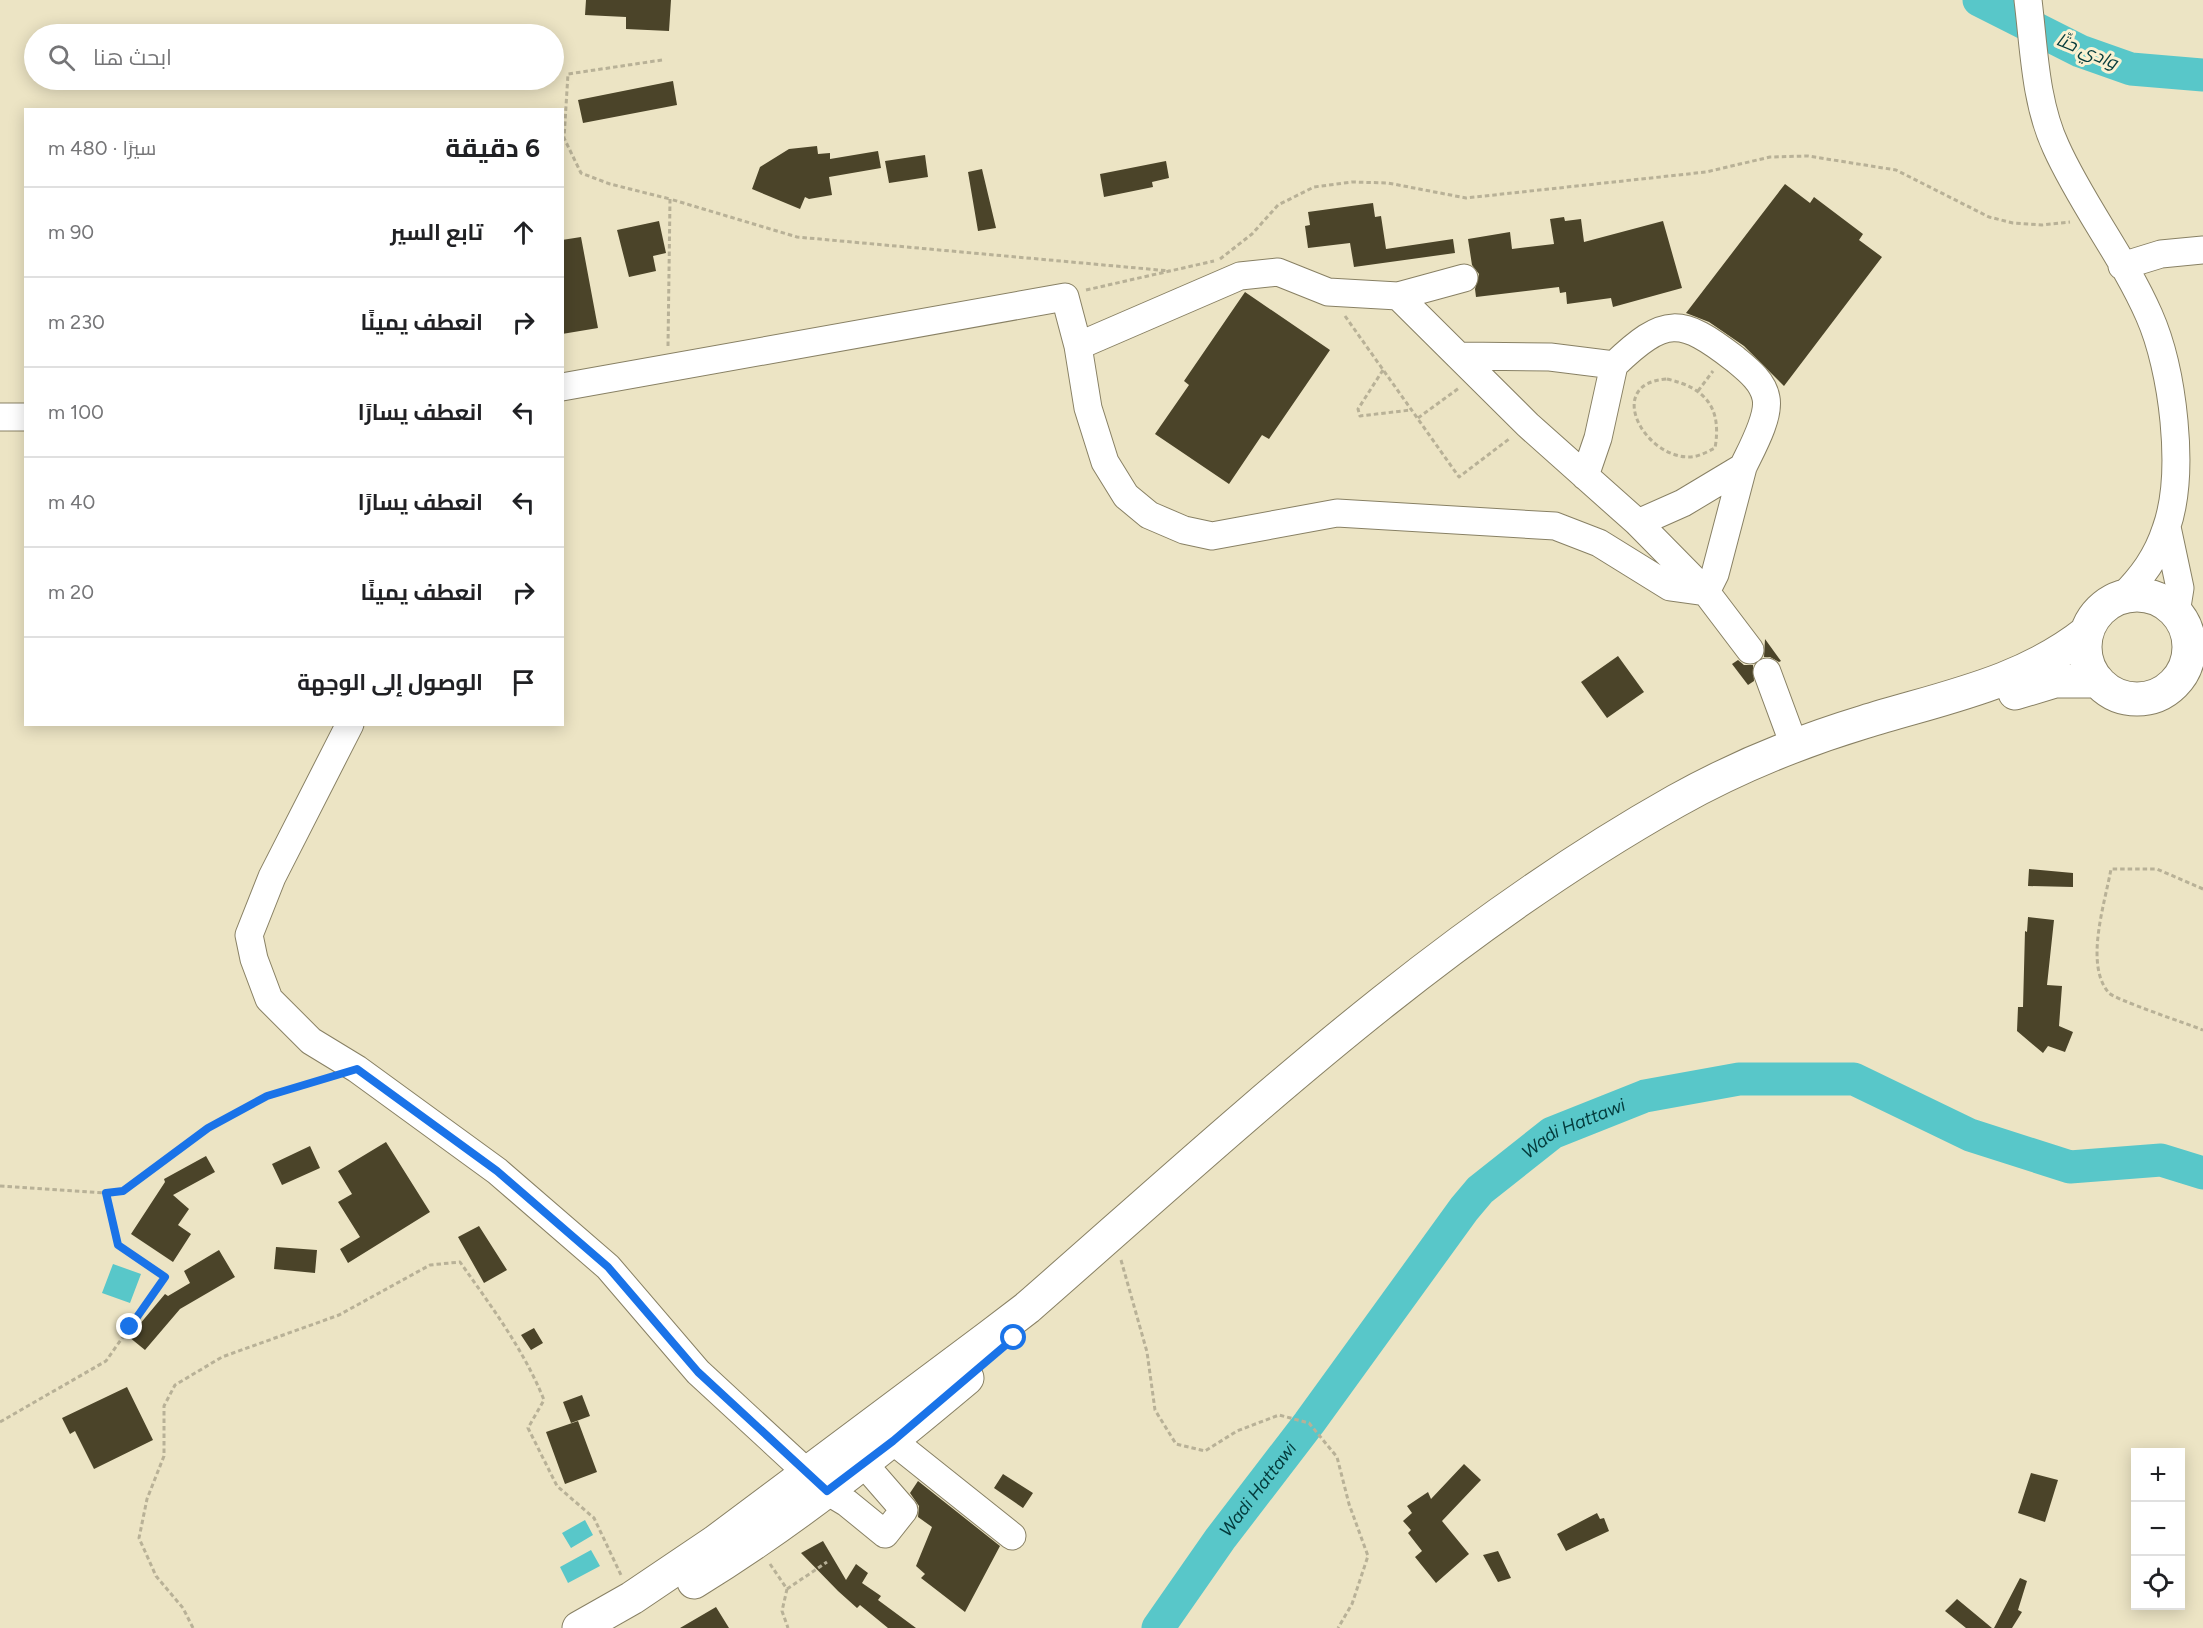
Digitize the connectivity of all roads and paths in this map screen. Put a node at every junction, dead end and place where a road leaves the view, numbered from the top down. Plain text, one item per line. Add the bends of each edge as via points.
1 (2028, 0) edge
2 (662, 60) dead end
3 (670, 200) junction
4 (2094, 219) junction
5 (2203, 250) edge
6 (2122, 266) junction
7 (1174, 271) junction
8 (1464, 278) dead end
9 (1328, 292) junction
10 (1398, 296) junction
11 (1065, 297) junction
12 (1078, 346) junction
13 (1469, 365) junction
14 (1614, 365) junction
15 (668, 366) junction
16 (1383, 370) junction
17 (564, 387) edge
18 (1698, 391) joint
19 (1412, 410) junction
20 (0, 417) edge
21 (24, 417) edge
22 (1418, 418) junction
23 (1528, 424) junction
24 (1743, 467) junction
25 (1585, 476) junction
26 (1638, 522) junction
27 (2167, 527) junction
28 (1706, 592) junction
29 (2122, 597) junction
30 (2087, 632) junction
31 (2189, 634) edge
32 (1750, 650) dead end
33 (1767, 672) dead end
34 (2098, 681) junction
35 (2203, 690) edge
36 (2158, 695) junction
37 (349, 726) edge
38 (1794, 745) junction
39 (2203, 889) edge
40 (2203, 1030) edge
41 (357, 1069) junction
42 (0, 1186) edge
43 (106, 1193) junction
44 (1118, 1250) junction
45 (0, 1422) edge
46 (893, 1441) junction
47 (864, 1464) junction
48 (817, 1482) junction
49 (1012, 1536) dead end
50 (756, 1542) junction
51 (827, 1562) dead end
52 (787, 1589) junction
53 (632, 1598) junction
54 (193, 1628) edge
55 (579, 1628) edge
56 (615, 1628) edge
57 (788, 1628) edge
58 (1338, 1628) edge

1 - 4 street via 2042,108 2055,146
2 - 3 path via 568,74 564,138 580,173
3 - 7 path via 797,237
3 - 15 path
4 - 6 street
4 - 7 path via 2042,225 2013,223 1960,204 1896,170 1808,156 1770,157 1706,172 1466,198 1388,183 1314,187 1278,205 1252,234 1219,260
5 - 6 street via 2161,254
6 - 27 street via 2149,315 2165,363 2175,433 2174,483
7 - 11 path
8 - 10 street
9 - 10 street
9 - 12 street via 1278,272 1240,276
9 - 16 path
10 - 13 street
11 - 12 street
11 - 15 street
12 - 28 street via 1088,408 1105,462 1126,496 1149,515 1184,530 1212,536 1337,513 1555,526 1599,543 1670,587
13 - 14 street via 1550,357
13 - 22 path
13 - 23 street
14 - 24 street via 1634,346 1659,332 1682,327 1704,335 1753,373 1767,398 1763,422
14 - 25 street
15 - 17 street
16 - 19 path
16 - 19 path via 1358,409 1360,416
18 - 18 path via 1667,379 1652,380 1635,396 1639,427 1674,456 1690,457 1715,448 1718,422 1712,406
19 - 22 path
20 - 21 street
22 - 23 path via 1459,477
23 - 25 street
24 - 26 street via 1683,503
24 - 28 street via 1715,574
25 - 26 street
26 - 28 street
27 - 29 street via 2142,577
27 - 31 street
28 - 32 street
29 - 30 main road via 2106,605
29 - 31 main road via 2142,595 2161,601
30 - 34 main road via 2085,650
30 - 38 main road via 2051,659 2003,680
31 - 36 main road via 2189,655 2183,672
33 - 38 street
34 - 36 main road via 2110,692 2126,698
34 - 44 main road via 2055,681 1859,738 1773,771 1682,818 1584,878 1453,972 1343,1059
35 - 36 main road
37 - 41 street via 272,877 249,935 269,999 311,1041
38 - 48 main road via 1675,802 1578,861 1465,940 1345,1033 1027,1308
39 - 40 path via 2157,869 2111,869 2097,945 2098,975 2110,995
41 - 43 path via 267,1096 208,1128 123,1191
41 - 48 street via 497,1171 608,1267 698,1372
42 - 43 path
43 - 45 path via 118,1245 165,1277 106,1360
44 - 46 main road
44 - 58 path via 1147,1352 1155,1410 1176,1444 1205,1451 1237,1431 1279,1415 1309,1423 1337,1457 1368,1556 1352,1604
46 - 47 main road
46 - 49 street
47 - 48 main road
47 - 48 street via 904,1510 885,1534
48 - 50 main road
48 - 53 main road via 715,1542
50 - 52 path
50 - 56 main road
51 - 52 path
52 - 57 path via 782,1611
53 - 54 path via 594,1518 557,1486 528,1428 544,1400 537,1381 460,1262 430,1265 339,1315 222,1357 175,1385 164,1406 164,1456 147,1499 139,1538 156,1576 183,1608
53 - 55 main road

